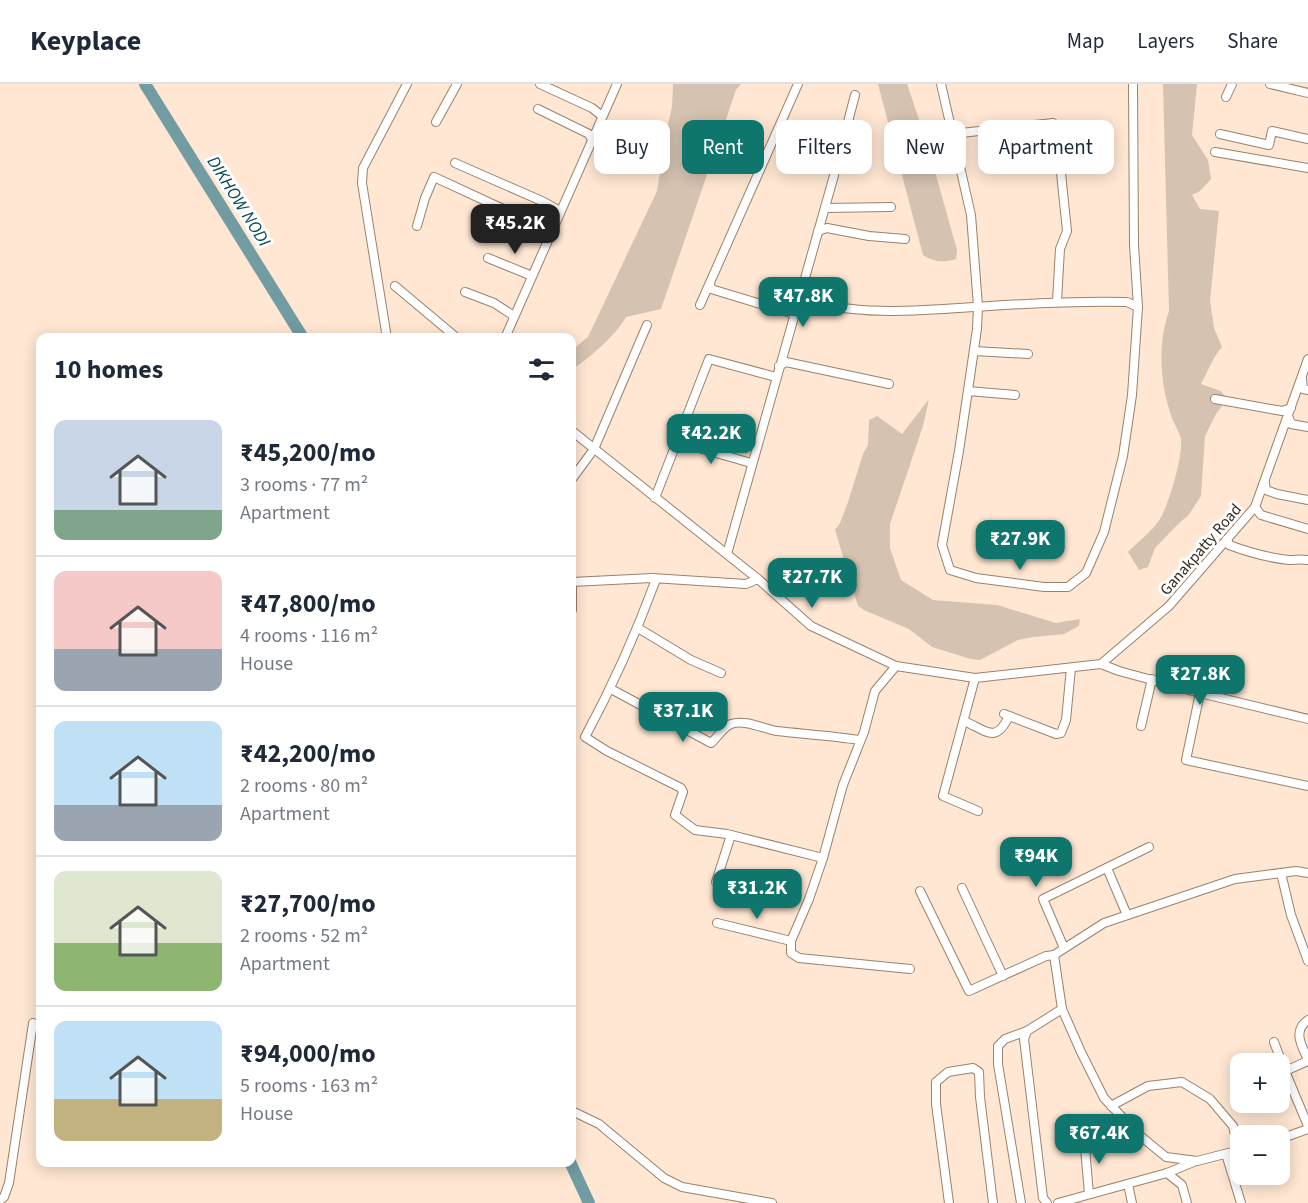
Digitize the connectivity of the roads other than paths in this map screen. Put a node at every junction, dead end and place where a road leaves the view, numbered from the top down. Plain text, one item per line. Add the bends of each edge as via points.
1 (407, 84) edge
2 (457, 84) edge
3 (540, 84) edge
4 (617, 84) edge
5 (798, 84) edge
6 (941, 84) edge
7 (1133, 84) edge
8 (1232, 84) edge
9 (1270, 84) edge
10 (1308, 93) edge
11 (855, 95) dead end
12 (1226, 97) dead end
13 (538, 109) dead end
14 (602, 116) junction
15 (949, 120) edge
16 (436, 122) dead end
17 (966, 132) edge
18 (1220, 134) dead end
19 (1308, 139) edge
20 (592, 140) junction
21 (1215, 152) dead end
22 (455, 163) dead end
23 (1308, 168) edge
24 (961, 174) edge
25 (891, 207) dead end
26 (825, 208) junction
27 (560, 212) junction
28 (417, 226) dead end
29 (818, 231) junction
30 (550, 234) junction
31 (905, 239) dead end
32 (488, 258) dead end
33 (532, 276) junction
34 (710, 284) junction
35 (394, 286) dead end
36 (465, 292) dead end
37 (798, 298) junction
38 (1057, 301) junction
39 (700, 305) dead end
40 (978, 306) junction
41 (1138, 307) junction
42 (794, 314) junction
43 (514, 316) junction
44 (647, 325) dead end
45 (386, 333) edge
46 (451, 333) edge
47 (507, 333) edge
48 (974, 351) junction
49 (1028, 354) dead end
50 (1308, 359) edge
51 (779, 366) junction
52 (776, 377) junction
53 (1302, 378) junction
54 (890, 384) dead end
55 (1308, 390) edge
56 (968, 391) junction
57 (1014, 395) dead end
58 (1215, 399) dead end
59 (1290, 412) junction
60 (1308, 427) edge
61 (576, 434) edge
62 (678, 442) junction
63 (594, 449) junction
64 (751, 463) junction
65 (576, 474) edge
66 (1265, 483) junction
67 (655, 498) junction
68 (1308, 500) edge
69 (1255, 507) junction
70 (1308, 529) edge
71 (1227, 539) junction
72 (726, 554) junction
73 (1308, 560) edge
74 (652, 578) junction
75 (758, 579) junction
76 (576, 582) edge
77 (638, 628) junction
78 (1101, 664) junction
79 (896, 666) junction
80 (1071, 668) junction
81 (721, 673) dead end
82 (975, 678) junction
83 (1152, 679) junction
84 (611, 689) junction
85 (1200, 693) junction
86 (1308, 719) edge
87 (964, 721) junction
88 (1141, 726) dead end
89 (860, 740) junction
90 (1308, 786) edge
91 (978, 812) dead end
92 (731, 835) junction
93 (1149, 847) dead end
94 (823, 858) junction
95 (1107, 868) junction
96 (1281, 873) junction
97 (1308, 873) edge
98 (716, 882) dead end
99 (963, 888) dead end
100 (920, 891) dead end
101 (1127, 915) junction
102 (717, 923) dead end
103 (791, 941) junction
104 (1064, 948) junction
105 (1307, 948) edge
106 (1054, 955) junction
107 (1308, 961) edge
108 (910, 969) dead end
109 (1003, 975) junction
110 (1062, 1009) junction
111 (1308, 1020) edge
112 (33, 1023) dead end
113 (1027, 1031) junction
114 (1274, 1042) dead end
115 (1277, 1053) edge
116 (1308, 1061) edge
117 (1290, 1069) edge
118 (1290, 1089) edge
119 (1112, 1106) junction
120 (576, 1113) edge
121 (1232, 1125) edge
122 (1308, 1128) edge
123 (1290, 1135) edge
124 (1084, 1137) dead end
125 (1230, 1153) edge
126 (1226, 1154) junction
127 (1197, 1161) junction
128 (1167, 1173) junction
129 (1128, 1184) junction
130 (1089, 1194) junction
131 (0, 1200) edge
132 (772, 1203) edge
133 (949, 1203) edge
134 (993, 1203) edge
135 (1021, 1203) edge
136 (1047, 1203) edge
137 (1058, 1203) edge
138 (1132, 1203) edge
139 (1187, 1203) edge
140 (1240, 1203) edge

1 - 45 street via 363,168 362,183
2 - 16 street
3 - 14 street
4 - 14 street
5 - 34 street
6 - 15 street
7 - 41 street
8 - 12 street
9 - 10 street
11 - 26 street
13 - 20 street via 589,134
14 - 20 street
17 - 38 street via 1053,123 1067,231 1060,249
18 - 19 street via 1269,145 1272,131
20 - 27 street
21 - 23 street
22 - 27 street
24 - 40 street via 971,215
25 - 26 street
26 - 29 street
27 - 30 street
28 - 30 street via 434,177
29 - 31 street via 827,228
29 - 37 street
30 - 33 street
32 - 33 street
33 - 43 street
34 - 39 street
34 - 42 street via 711,289
35 - 46 street
36 - 43 street
37 - 40 street via 832,308 867,311
37 - 42 street
38 - 40 street
38 - 41 street via 1127,302
40 - 48 street
41 - 56 street via 1124,456 1104,532 1086,573 1068,587 976,578 950,570 942,545
42 - 51 street
43 - 47 street
44 - 63 street
48 - 49 street
48 - 56 street
50 - 53 street, Ganakpatty Road
51 - 52 street
51 - 54 street via 786,362
52 - 62 street via 709,359
52 - 64 street
53 - 55 street via 1303,388
53 - 59 street, Ganakpatty Road
56 - 57 street
58 - 59 street
59 - 60 street via 1291,424
59 - 66 street, Ganakpatty Road
61 - 63 street
62 - 64 street
62 - 67 street
63 - 65 street
63 - 67 street
64 - 72 street
66 - 68 street via 1266,490
66 - 69 street, Ganakpatty Road
67 - 72 street
69 - 70 street via 1261,514
69 - 71 street, Ganakpatty Road
71 - 73 street via 1229,545 1245,551
71 - 78 street, Ganakpatty Road via 1169,606
72 - 75 street
74 - 75 street via 746,584
74 - 76 street
74 - 77 street via 655,582
75 - 79 street via 811,626
77 - 81 street
77 - 84 street
78 - 80 street
78 - 83 street
79 - 82 street
79 - 89 street via 875,691
80 - 82 street
80 - 87 street via 1066,720 1060,733 1006,715 998,733
82 - 87 street
83 - 85 street
83 - 88 street
84 - 89 street via 711,743 731,724 741,723 774,731
84 - 92 street via 585,737 681,788 675,815 687,826
85 - 86 street
85 - 90 street via 1186,760
87 - 91 street via 943,796
89 - 94 street
92 - 94 street
92 - 98 street
93 - 95 street
94 - 103 street
95 - 101 street
95 - 104 street via 1043,899
96 - 97 street
96 - 101 street via 1235,879
96 - 105 street via 1291,915
99 - 109 street
100 - 109 street via 969,991
101 - 104 street via 1104,923
102 - 103 street
103 - 108 street via 791,954 799,958
104 - 106 street
105 - 107 street
106 - 109 street
106 - 110 street
110 - 113 street
110 - 119 street via 1104,1098
111 - 116 street via 1298,1036
112 - 131 street via 9,1183
113 - 135 street via 1005,1039 998,1046
113 - 136 street via 1024,1039 1043,1198
114 - 115 street
116 - 117 street
118 - 122 street
119 - 121 street via 1148,1086 1182,1082 1210,1099
119 - 127 street via 1166,1157
120 - 132 street via 599,1124 664,1178 682,1187
122 - 123 street
124 - 130 street
125 - 126 street
126 - 127 street
126 - 140 street
127 - 128 street
128 - 129 street
128 - 139 street via 1182,1185
129 - 130 street
129 - 138 street
130 - 137 street
133 - 134 street via 936,1082 948,1072 973,1068 979,1072

